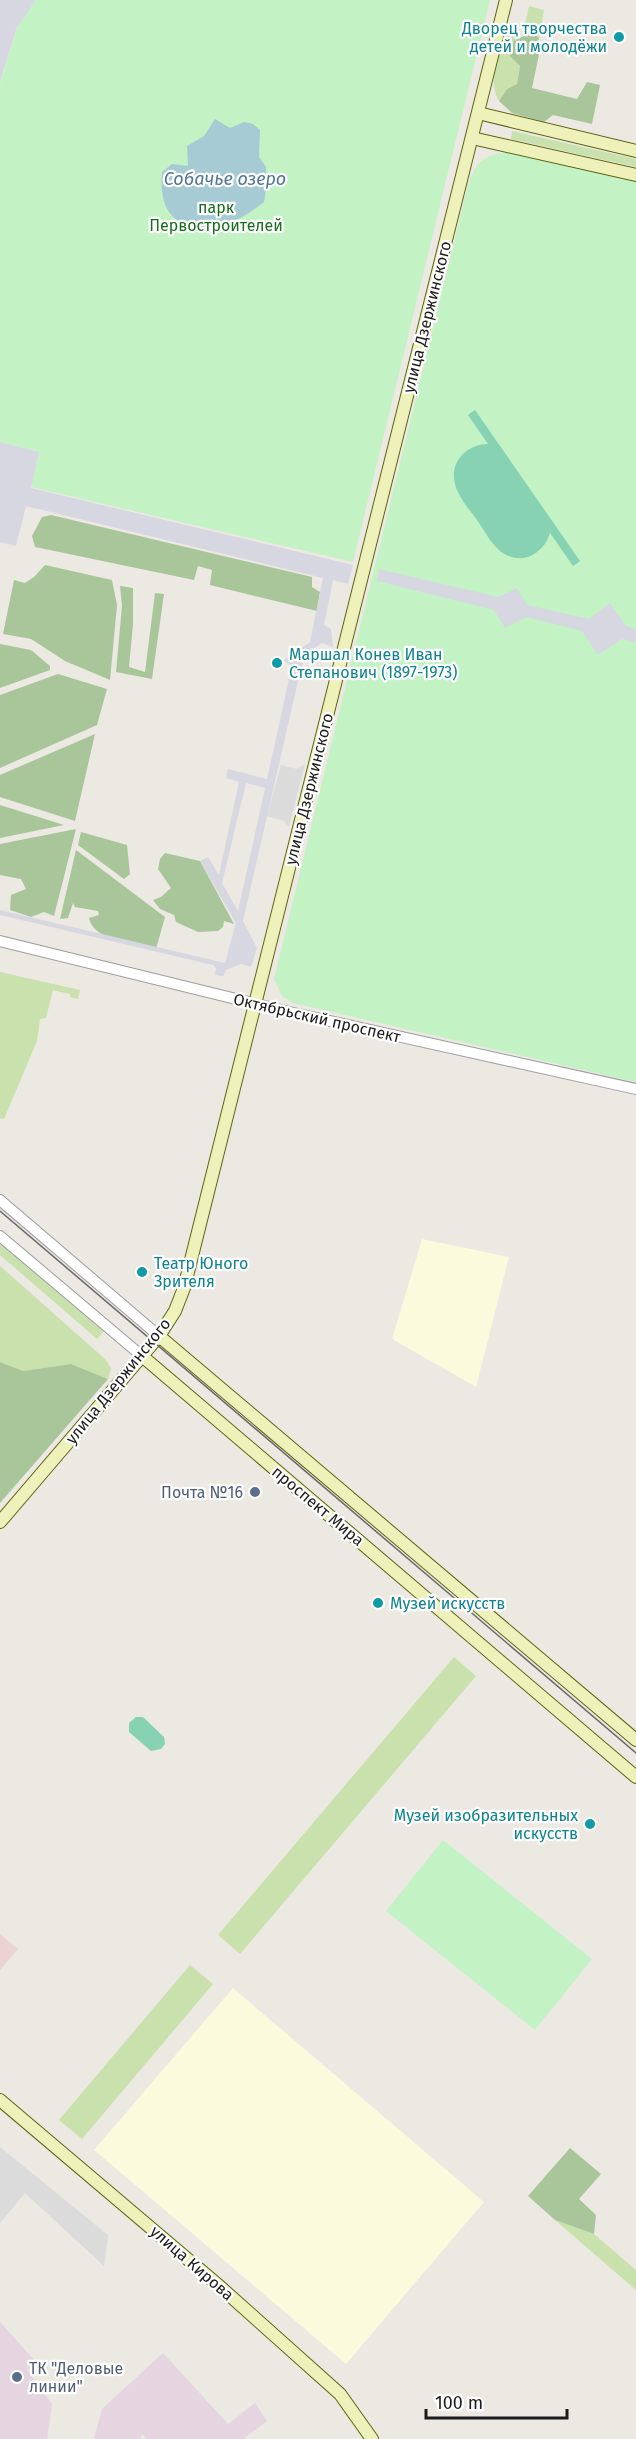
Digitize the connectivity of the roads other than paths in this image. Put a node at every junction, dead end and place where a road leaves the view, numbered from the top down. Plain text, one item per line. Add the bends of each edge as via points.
1 (506, 0) edge
2 (478, 113) junction
3 (472, 138) junction
4 (636, 151) edge
5 (636, 175) edge
6 (0, 941) edge
7 (255, 1004) junction
8 (636, 1089) edge
9 (0, 1200) edge
10 (0, 1236) edge
11 (159, 1336) junction
12 (142, 1356) junction
13 (0, 1521) edge
14 (636, 1740) edge
15 (636, 1777) edge
16 (0, 2100) edge
17 (372, 2439) edge

1 - 2 main road, улица Дзержинского
2 - 3 main road, улица Дзержинского
2 - 4 main road
3 - 5 main road
3 - 7 main road, улица Дзержинского
6 - 7 street, Октябрьский проспект
7 - 8 street, Октябрьский проспект
7 - 11 main road, улица Дзержинского via 184,1288
9 - 11 street, проспект Мира
10 - 12 street, проспект Мира
11 - 12 main road, улица Дзержинского
11 - 14 main road, проспект Мира
12 - 13 main road, улица Дзержинского
12 - 15 main road, проспект Мира
16 - 17 main road, улица Кирова via 340,2394

